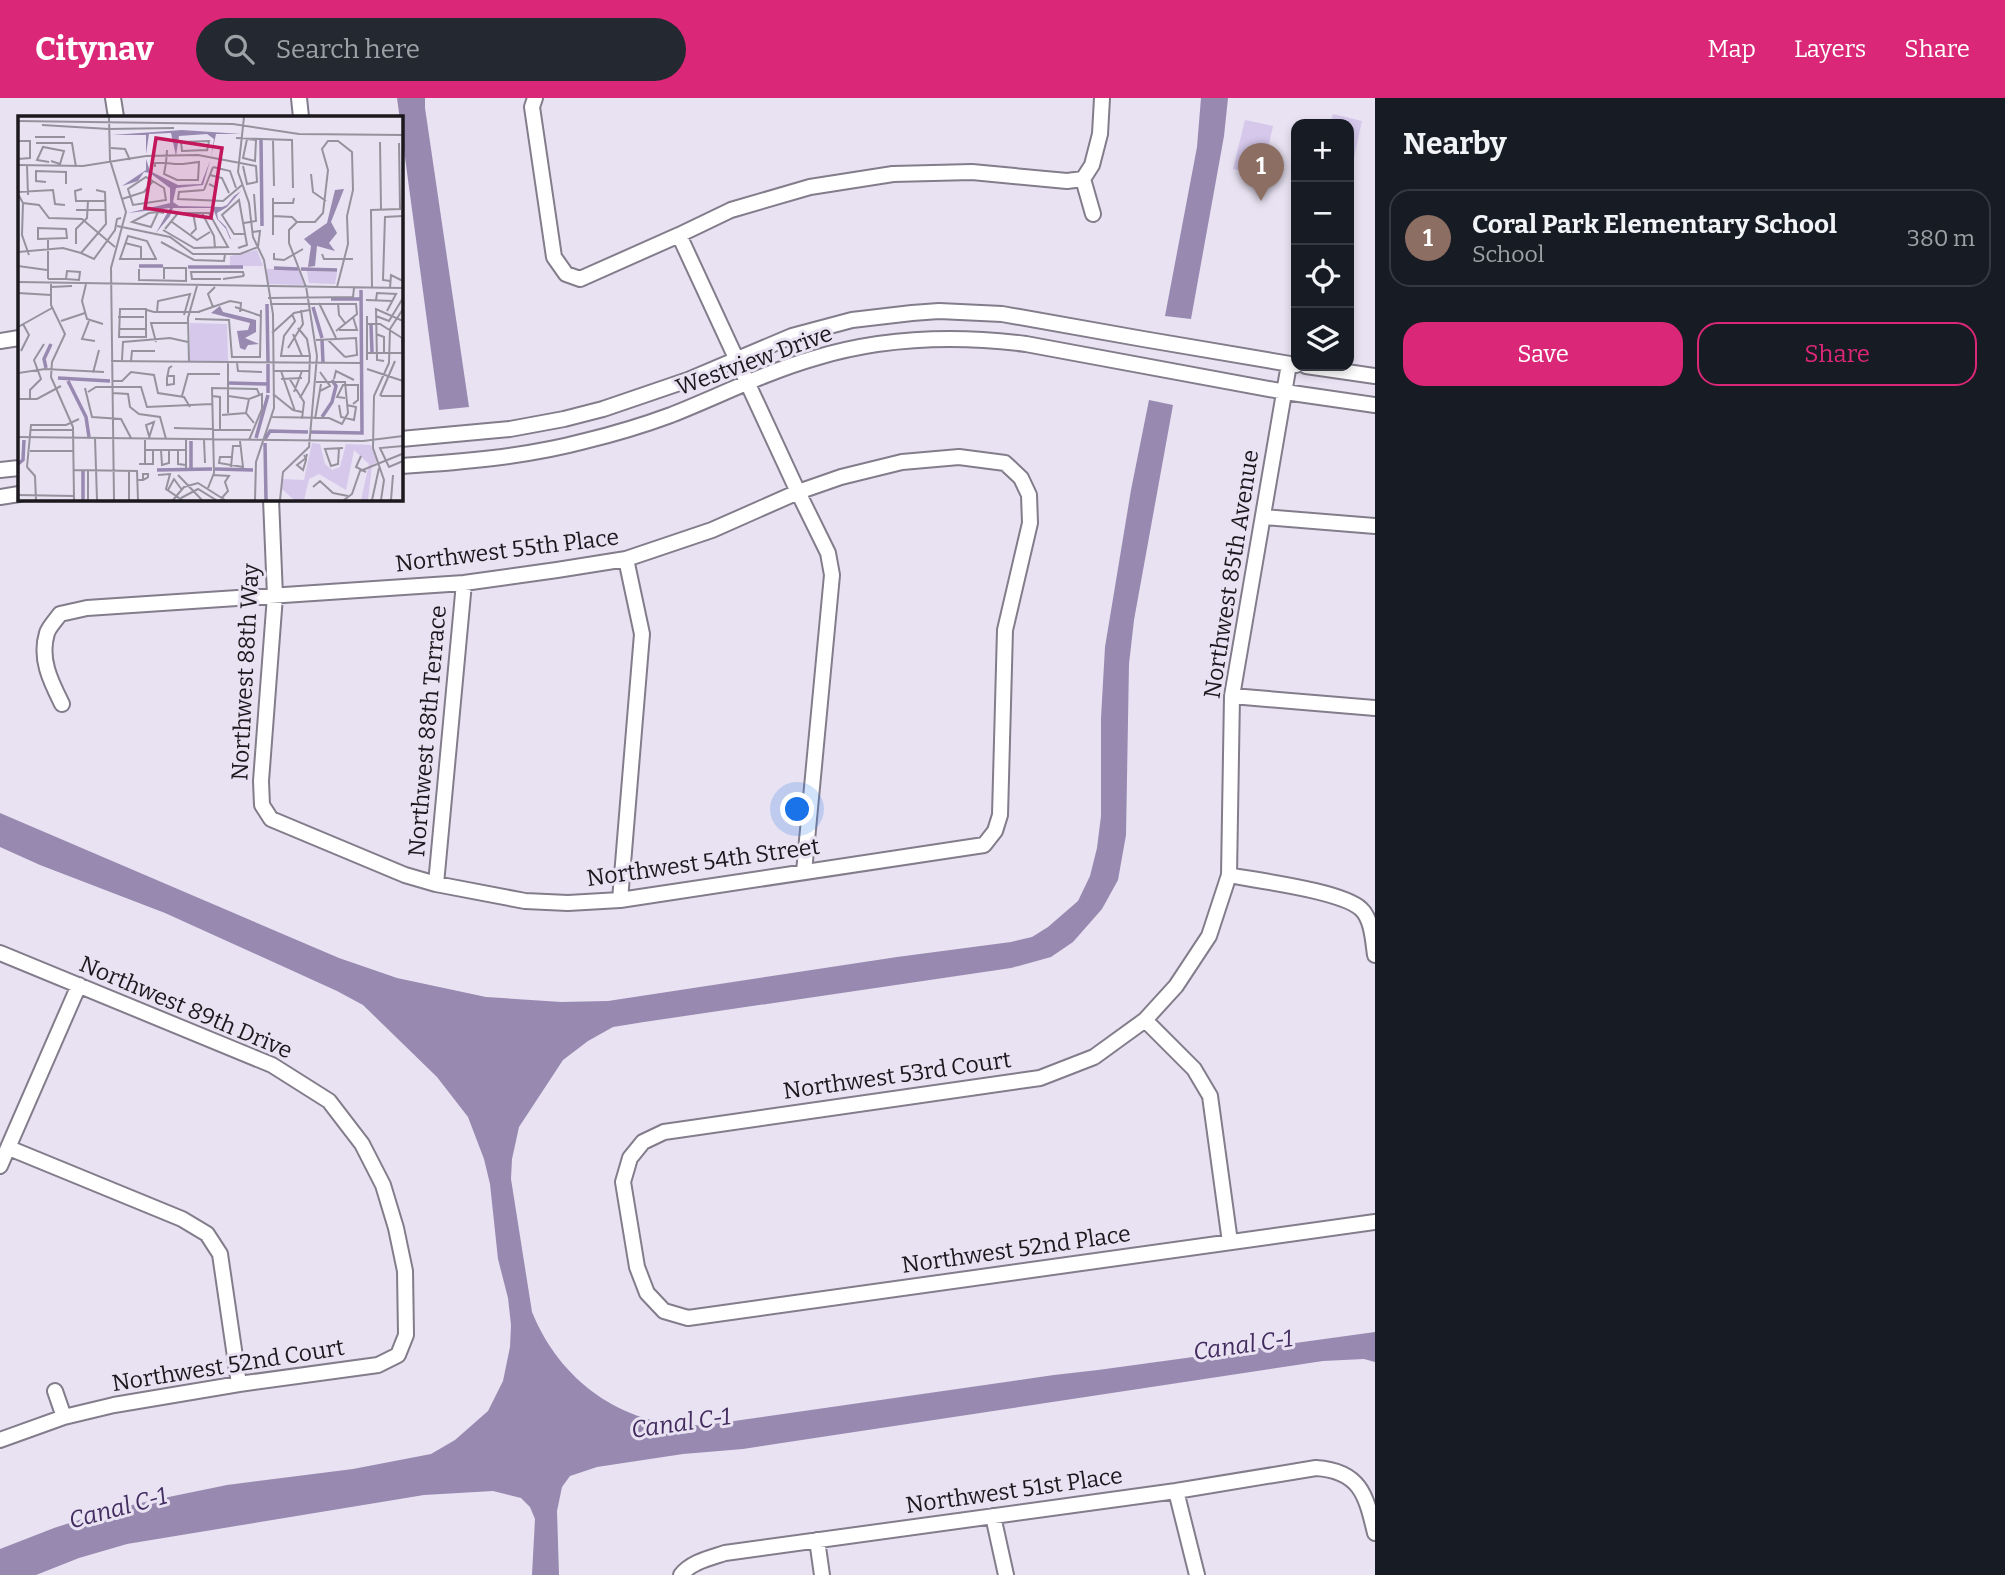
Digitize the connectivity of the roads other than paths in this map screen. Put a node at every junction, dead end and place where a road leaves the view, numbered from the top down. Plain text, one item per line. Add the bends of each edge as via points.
1 (113, 98) edge
2 (299, 98) edge
3 (534, 98) edge
4 (1102, 98) edge
5 (116, 116) edge
6 (301, 116) edge
7 (1083, 178) junction
8 (1093, 215) dead end
9 (679, 236) junction
10 (18, 338) edge
11 (0, 341) edge
12 (737, 359) junction
13 (1291, 364) edge
14 (1291, 368) edge
15 (1340, 371) edge
16 (1375, 376) edge
17 (747, 383) junction
18 (1285, 391) junction
19 (1375, 405) edge
20 (402, 439) edge
21 (402, 466) edge
22 (18, 468) edge
23 (0, 470) edge
24 (798, 492) junction
25 (18, 494) edge
26 (0, 497) edge
27 (271, 500) edge
28 (1263, 517) junction
29 (1375, 526) edge
30 (626, 559) junction
31 (464, 583) junction
32 (275, 596) junction
33 (1232, 696) junction
34 (62, 704) dead end
35 (1375, 708) edge
36 (262, 805) joint
37 (995, 831) joint
38 (804, 872) junction
39 (1229, 876) junction
40 (436, 884) junction
41 (620, 900) junction
42 (0, 953) edge
43 (1375, 955) edge
44 (79, 985) junction
45 (1145, 1020) junction
46 (9, 1148) junction
47 (0, 1167) edge
48 (1375, 1222) edge
49 (1230, 1242) junction
50 (664, 1311) joint
51 (398, 1355) joint
52 (239, 1384) junction
53 (55, 1391) dead end
54 (64, 1417) junction
55 (0, 1440) edge
56 (1176, 1490) junction
57 (993, 1516) junction
58 (1375, 1533) edge
59 (817, 1541) junction
60 (683, 1573) edge
61 (822, 1575) edge
62 (1006, 1575) edge
63 (1196, 1575) edge

1 - 5 street
2 - 6 street
3 - 9 street via 554,257 566,274 580,279
4 - 7 street via 1093,165
7 - 8 street
7 - 9 street via 1067,181 972,172 893,174 797,191 731,210
9 - 12 street
10 - 11 street
12 - 13 street, Westview Drive via 792,336 852,320 939,312 1002,314
12 - 17 street
12 - 20 street, Westview Drive via 639,397 564,419
14 - 18 street, Northwest 85th Avenue
15 - 16 street
17 - 18 street, Westview Drive via 813,358 856,348 952,338 1026,344
17 - 21 street, Westview Drive via 670,415 584,442 506,457
17 - 24 street
18 - 19 street, Westview Drive
18 - 28 street, Northwest 85th Avenue
22 - 23 street
24 - 30 street, Northwest 55th Place via 712,530
24 - 37 street, Northwest 55th Place via 902,462 959,457 1005,463 1021,478 1029,495 1030,523 1005,630 1000,815
24 - 38 street via 828,553 832,575
25 - 26 street
27 - 32 street, Northwest 88th Way
28 - 29 street
28 - 33 street, Northwest 85th Avenue
30 - 31 street, Northwest 55th Place
30 - 41 street via 642,634
31 - 32 street, Northwest 55th Place
31 - 40 street, Northwest 88th Terrace
32 - 34 street, Northwest 55th Place via 87,608 60,614 47,632 46,653 47,675
32 - 36 street, Northwest 88th Way
33 - 35 street
33 - 39 street, Northwest 85th Avenue
36 - 40 street, Northwest 54th Street via 271,819
37 - 38 street, Northwest 54th Street via 984,845
38 - 41 street, Northwest 54th Street
39 - 43 street via 1338,896 1363,909
39 - 45 street, Northwest 85th Avenue via 1209,936 1176,986
40 - 41 street, Northwest 54th Street via 525,901
42 - 44 street, Northwest 89th Drive
44 - 46 street
44 - 51 street, Northwest 89th Drive via 272,1065 329,1101 362,1144 383,1185 396,1228 405,1271 406,1335
45 - 49 street via 1194,1069 1210,1096
45 - 50 street, Northwest 53rd Court via 1094,1057 1040,1078 664,1132 643,1142 629,1158 623,1182 636,1267 648,1293
46 - 47 street
46 - 52 street via 182,1219 207,1234 220,1254
48 - 49 street, Northwest 52nd Place
49 - 50 street, Northwest 52nd Place via 688,1318
51 - 52 street, Northwest 52nd Court via 378,1365
52 - 54 street, Northwest 52nd Court
53 - 54 street
54 - 55 street, Northwest 52nd Court
56 - 57 street, Northwest 51st Place
56 - 58 street, Northwest 51st Place via 1332,1469 1359,1487
56 - 63 street
57 - 59 street, Northwest 51st Place
57 - 62 street
59 - 60 street, Northwest 51st Place via 725,1553
59 - 61 street

